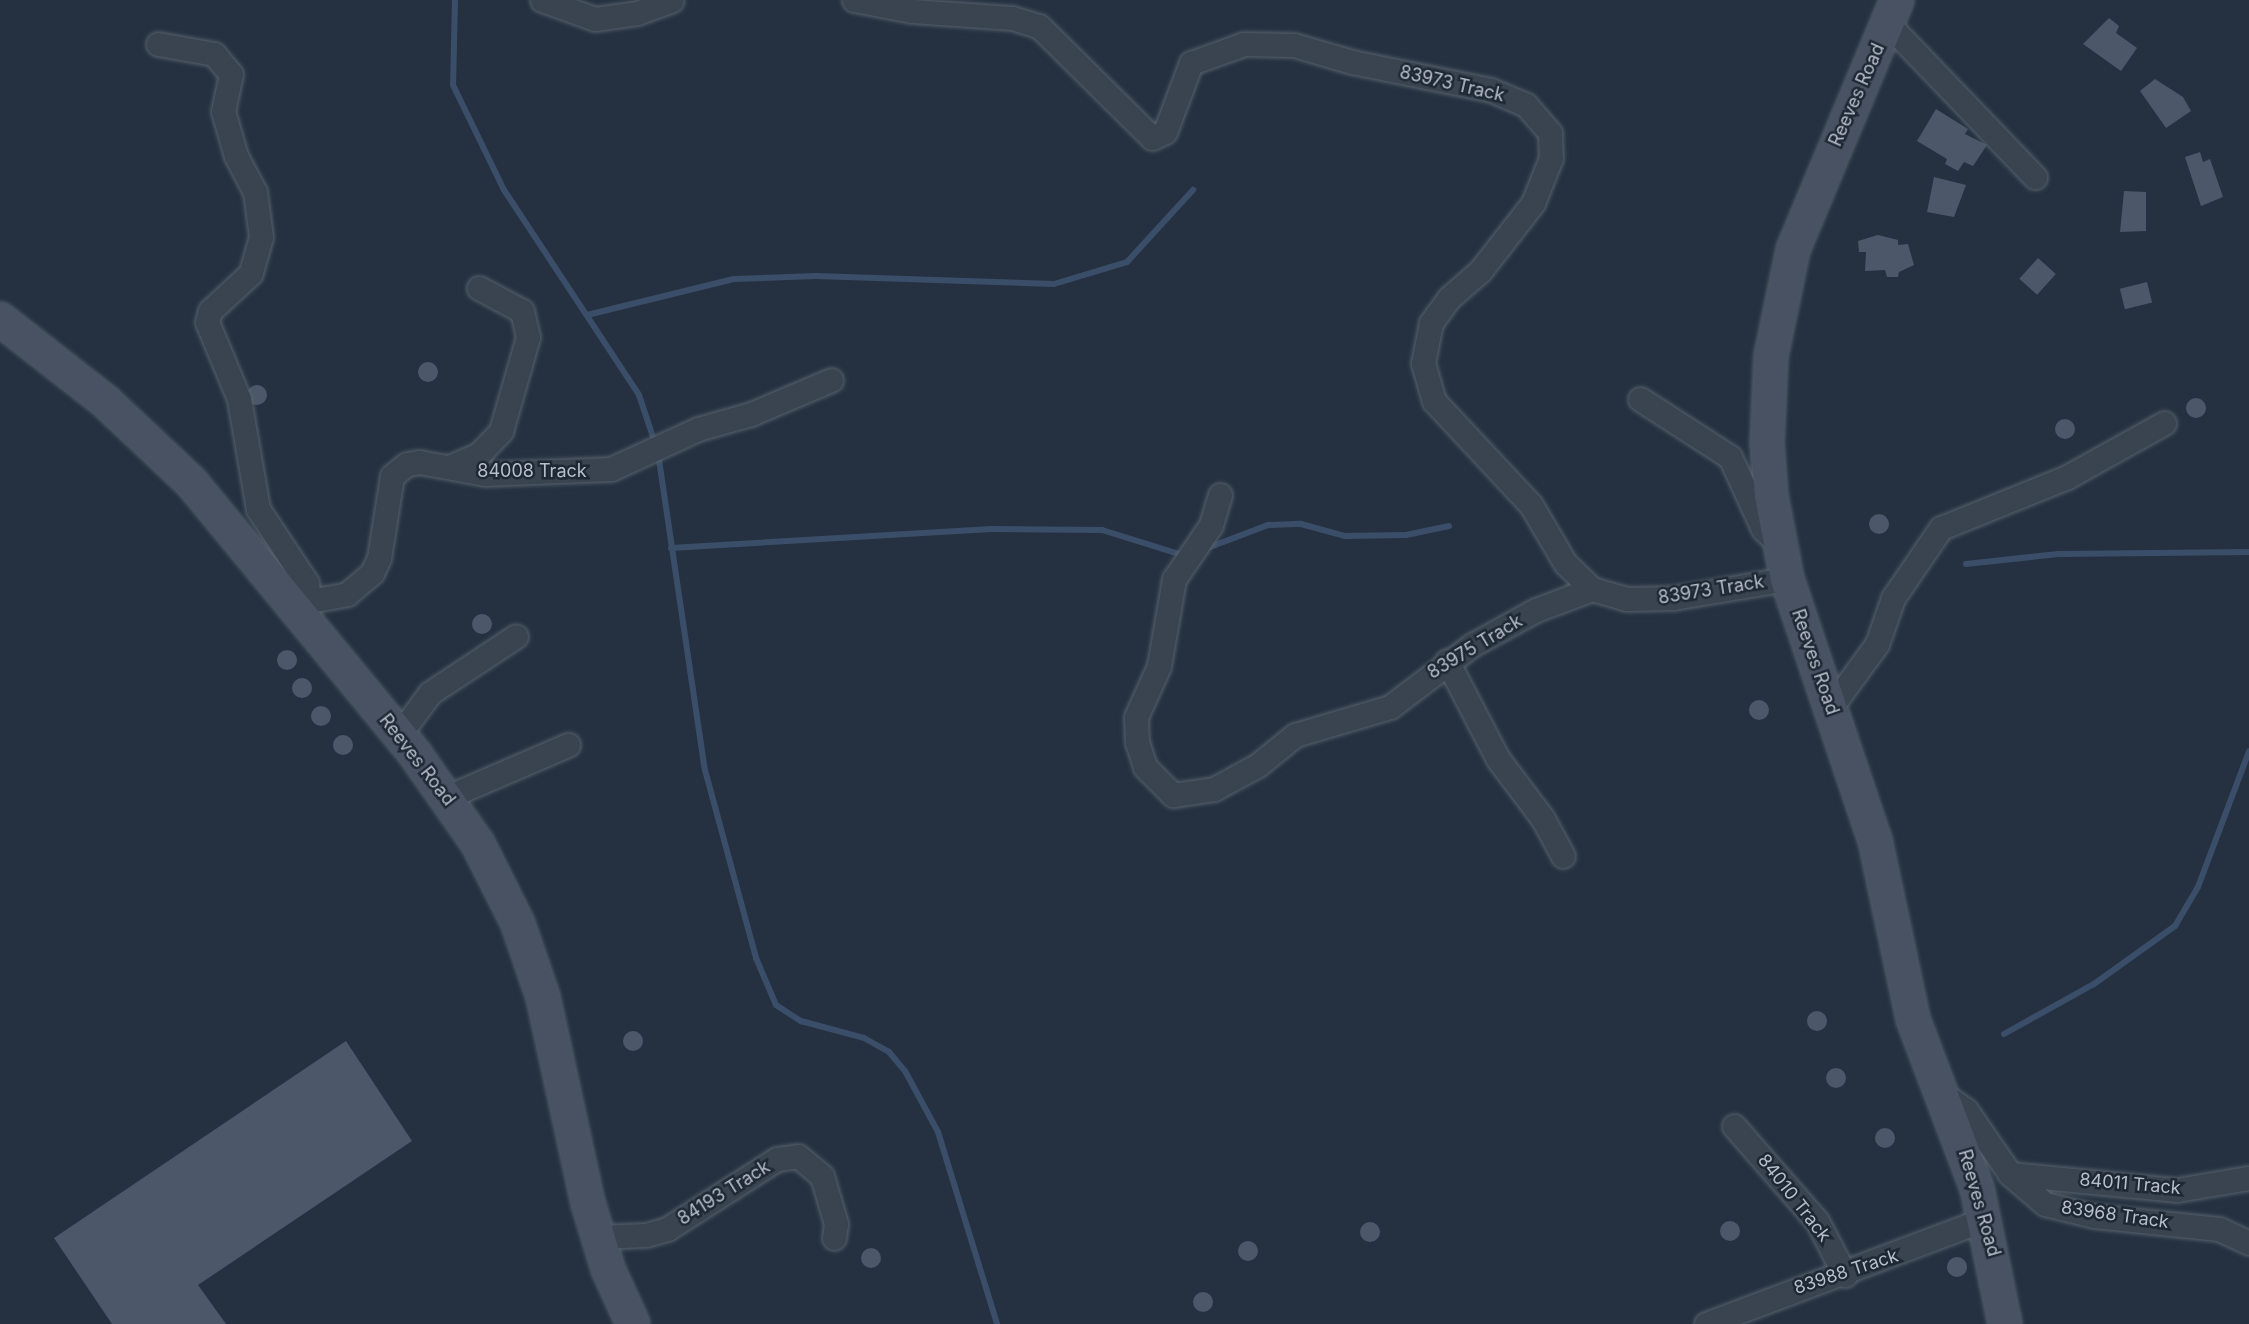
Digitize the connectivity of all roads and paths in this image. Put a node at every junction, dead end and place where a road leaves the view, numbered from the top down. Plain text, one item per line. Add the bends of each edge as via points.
1 (542, 0) edge
2 (672, 0) edge
3 (854, 0) edge
4 (1893, 12) edge
5 (158, 44) dead end
6 (2035, 177) dead end
7 (479, 288) dead end
8 (0, 319) edge
9 (831, 380) dead end
10 (1640, 399) dead end
11 (2164, 423) dead end
12 (449, 467) junction
13 (1220, 495) dead end
14 (1780, 545) junction
15 (1787, 579) junction
16 (1592, 589) junction
17 (304, 608) junction
18 (516, 636) dead end
19 (1447, 661) junction
20 (1830, 707) junction
21 (399, 735) junction
22 (568, 745) dead end
23 (447, 797) junction
24 (1563, 856) dead end
25 (1943, 1094) junction
26 (1734, 1126) dead end
27 (2010, 1174) junction
28 (2249, 1178) edge
29 (1986, 1219) junction
30 (598, 1237) junction
31 (834, 1238) dead end
32 (2249, 1243) edge
33 (1845, 1275) junction
34 (633, 1324) edge
35 (1706, 1324) edge
36 (2005, 1324) edge

1 - 2 street via 595,19 637,13
3 - 16 street, 83973 Track via 912,11 1012,18 1039,26 1152,138 1165,132 1191,63 1244,44 1294,45 1352,62 1491,90 1526,105 1548,127 1552,139 1541,188 1499,248 1449,298 1431,324 1423,363 1426,383 1445,416 1531,505 1565,563
4 - 6 street
4 - 14 street, Reeves Road via 1804,217 1781,298 1767,418 1771,496
5 - 17 street via 214,54 230,74 223,111 236,156 255,192 261,237 251,273 210,311 208,326 239,399 258,509 302,571
7 - 12 street via 522,311 528,337 500,431 479,454
8 - 17 street, Reeves Road via 76,376 156,446
9 - 12 street, 84008 Track via 751,414 698,429 611,470 485,474
10 - 14 street via 1730,457 1763,529
11 - 20 street via 2067,477 1941,528 1893,598 1877,644
12 - 17 street, 84008 Track via 415,462 395,471 379,558 372,573 347,594
13 - 19 street, 83975 Track via 1211,525 1174,579 1159,666 1136,717 1140,755 1160,788 1173,795 1214,789 1258,765 1295,735 1390,706
14 - 15 street, Reeves Road
15 - 16 street, 83973 Track via 1673,598 1627,599
15 - 20 street, Reeves Road
16 - 19 street, 83975 Track via 1536,610
17 - 21 street, Reeves Road
18 - 21 street via 430,693
19 - 24 street via 1498,760 1543,819
20 - 25 street, Reeves Road via 1875,840 1903,985
21 - 23 street, Reeves Road
22 - 23 street
23 - 30 street, Reeves Road via 494,872 529,954
25 - 27 street, 83968 Track via 1966,1110
25 - 29 street, Reeves Road
26 - 33 street, 84010 Track via 1817,1221
27 - 28 street, 84011 Track via 2177,1190
27 - 32 street, 83968 Track via 2045,1204 2062,1210 2207,1226
29 - 33 street, 83988 Track
29 - 36 street, Reeves Road
30 - 31 street, 84193 Track via 646,1235 667,1229 778,1159 798,1156 822,1176 836,1224
30 - 34 street, Reeves Road
33 - 35 street, 83988 Track

